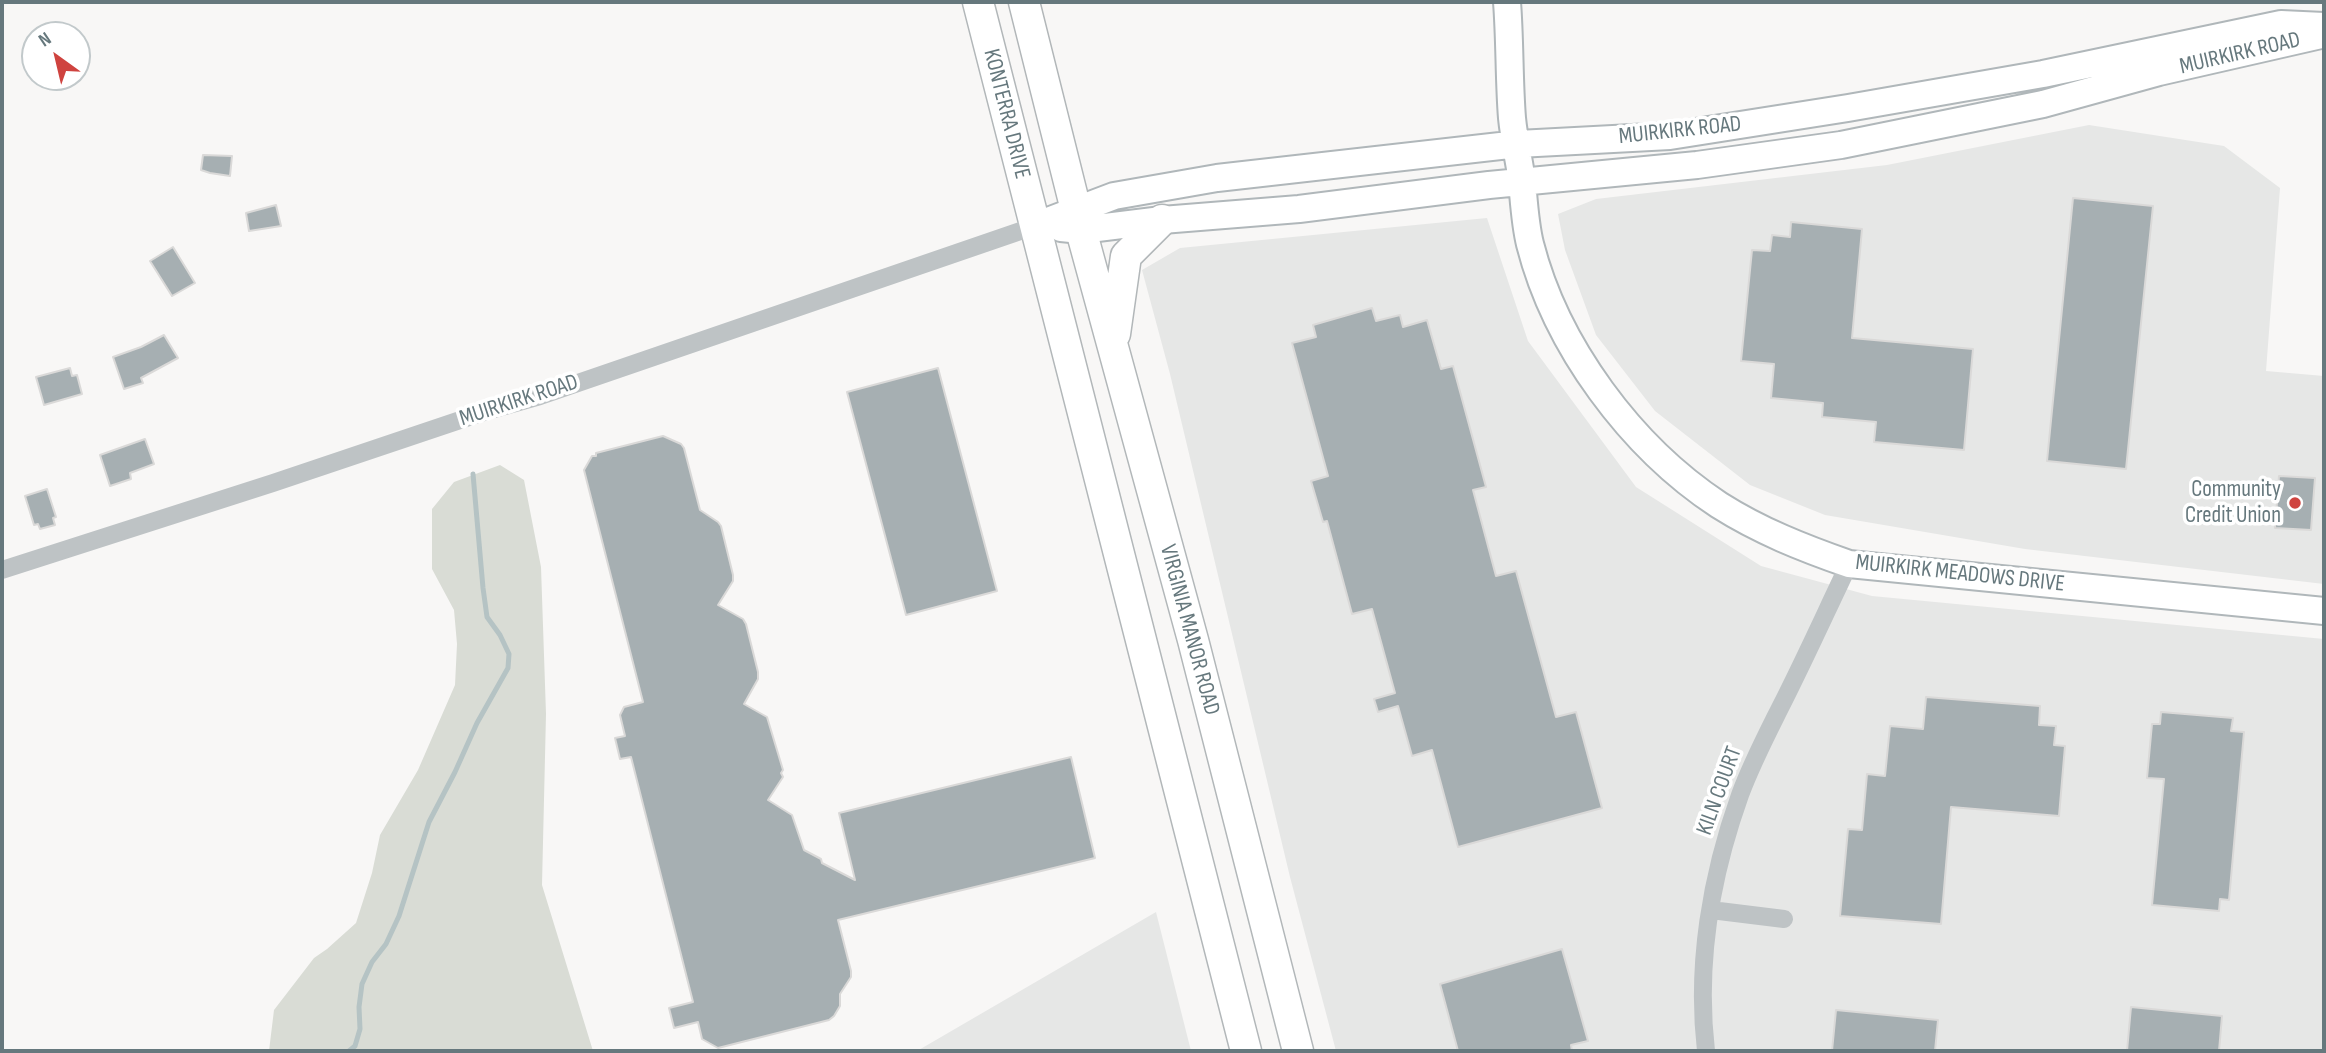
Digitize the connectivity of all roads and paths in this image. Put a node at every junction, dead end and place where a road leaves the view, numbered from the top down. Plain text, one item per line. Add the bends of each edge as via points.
1 (978, 2) edge
2 (1024, 2) edge
3 (1507, 2) edge
4 (2324, 26) edge
5 (2324, 34) edge
6 (1518, 144) junction
7 (1522, 182) junction
8 (1079, 220) junction
9 (1162, 220) junction
10 (1035, 226) junction
11 (1114, 348) junction
12 (1849, 564) junction
13 (2, 570) edge
14 (2324, 611) edge
15 (1711, 909) junction
16 (1784, 919) dead end
17 (1246, 1051) edge
18 (1298, 1051) edge
19 (1706, 1051) edge

1 - 10 main road, KONTERRA DRIVE
2 - 8 main road, KONTERRA DRIVE
3 - 6 main road, MUIRKIRK MEADOWS DRIVE
4 - 6 main road, MUIRKIRK ROAD via 2281,24 2043,74 1670,136
5 - 7 main road, MUIRKIRK ROAD via 2043,104 1841,145
6 - 7 main road, MUIRKIRK MEADOWS DRIVE
6 - 8 main road, MUIRKIRK ROAD via 1217,178 1114,196
7 - 9 main road, MUIRKIRK ROAD
7 - 12 main road, MUIRKIRK MEADOWS DRIVE via 1529,242 1558,320 1613,406 1693,487 1720,506 1794,545
8 - 9 main road, MUIRKIRK ROAD
8 - 10 main road, MUIRKIRK ROAD
8 - 11 main road, VIRGINIA MANOR ROAD
9 - 11 main road via 1126,256
10 - 13 street, MUIRKIRK ROAD via 540,396
10 - 17 main road
11 - 18 main road, VIRGINIA MANOR ROAD
12 - 14 main road, MUIRKIRK MEADOWS DRIVE
12 - 15 street, KILN COURT via 1741,794
15 - 16 street
15 - 19 street, KILN COURT via 1703,985

